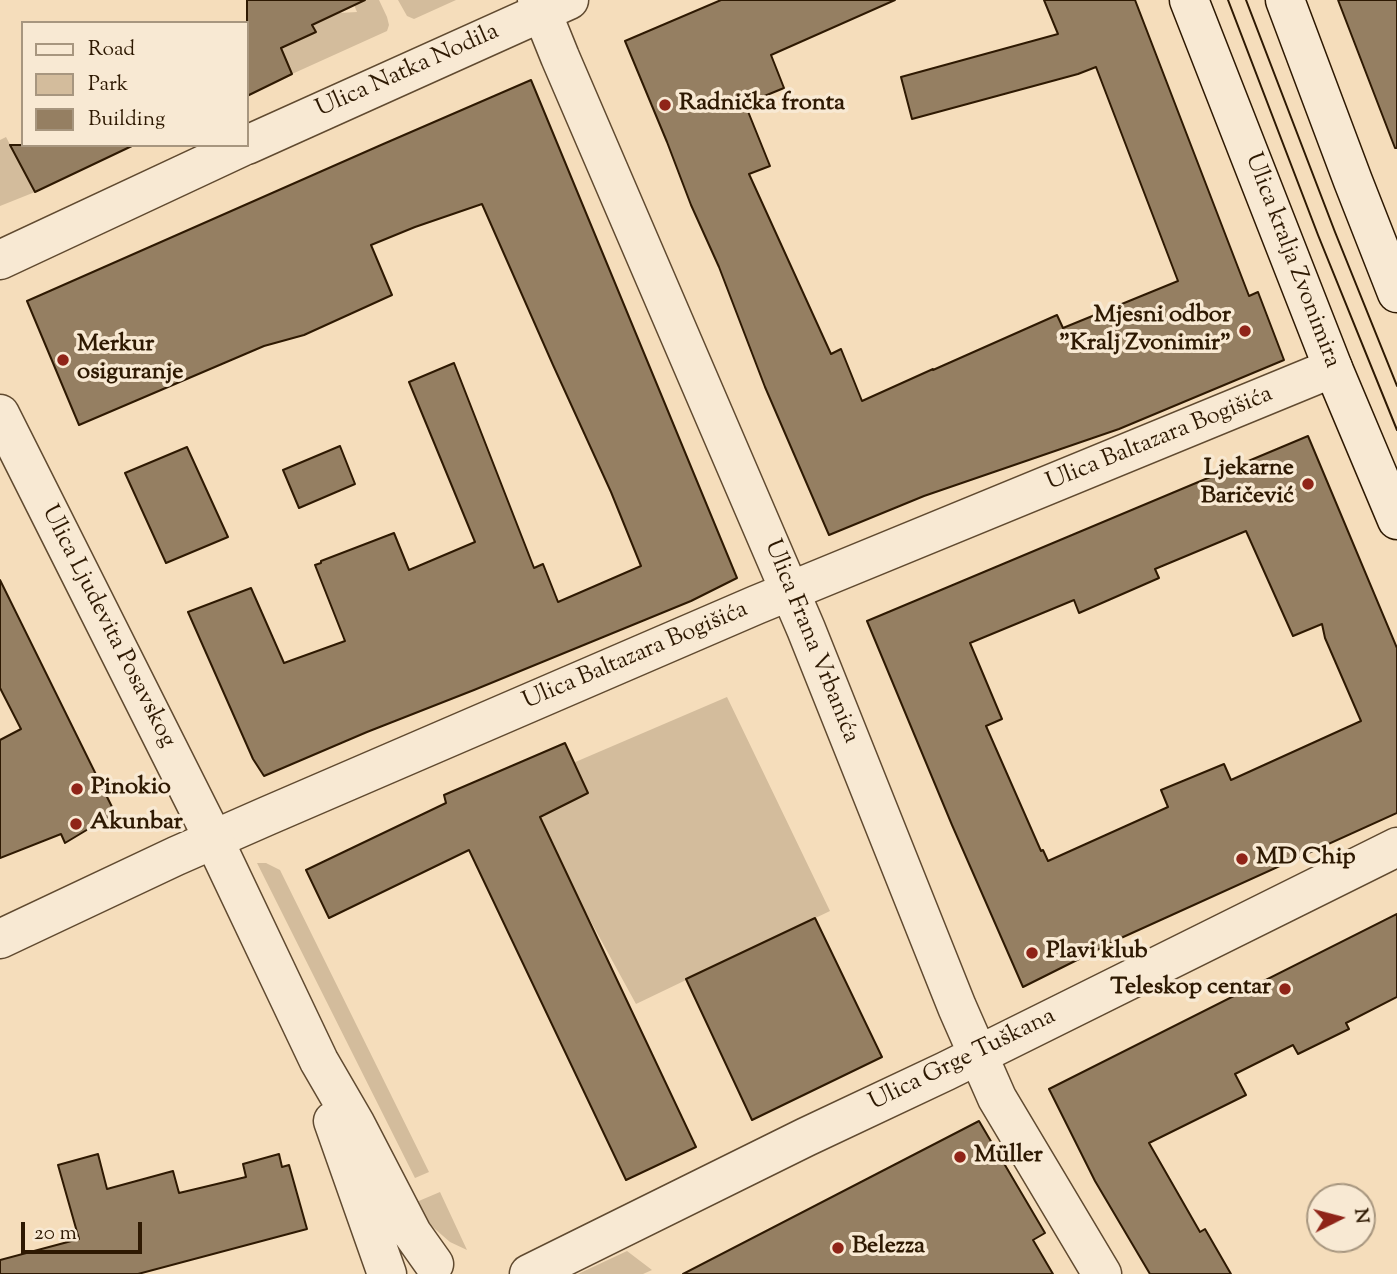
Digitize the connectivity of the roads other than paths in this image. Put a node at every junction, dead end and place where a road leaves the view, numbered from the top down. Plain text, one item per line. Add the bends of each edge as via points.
1 (1189, 0) edge
2 (1285, 0) edge
3 (549, 4) edge
4 (248, 144) edge
5 (242, 147) edge
6 (0, 260) edge
7 (1397, 293) edge
8 (1333, 368) junction
9 (0, 414) edge
10 (1397, 520) edge
11 (790, 591) junction
12 (214, 840) junction
13 (1397, 847) edge
14 (0, 939) edge
15 (978, 1055) junction
16 (319, 1061) junction
17 (429, 1271) edge
18 (387, 1274) edge
19 (528, 1274) edge
20 (1102, 1274) edge

1 - 8 street, Ulica kralja Zvonimira
2 - 7 street
3 - 4 street, Ulica Natka Nodila
3 - 11 street, Ulica Frana Vrbanića via 560,57
5 - 6 street, Ulica Natka Nodila
8 - 10 street, Ulica kralja Zvonimira
8 - 11 street, Ulica Baltazara Bogišića
9 - 12 street, Ulica Ljudevita Posavskog
11 - 12 street, Ulica Baltazara Bogišića
11 - 15 street, Ulica Frana Vrbanića
12 - 14 street
12 - 16 street, Ulica Ljudevita Posavskog
13 - 15 street, Ulica Grge Tuškana
15 - 19 street, Ulica Grge Tuškana
15 - 20 street, Ulica Frana Vrbanića via 997,1098
16 - 17 street, Ulica Ljudevita Posavskog
16 - 18 street, Ulica Ljudevita Posavskog via 336,1133

